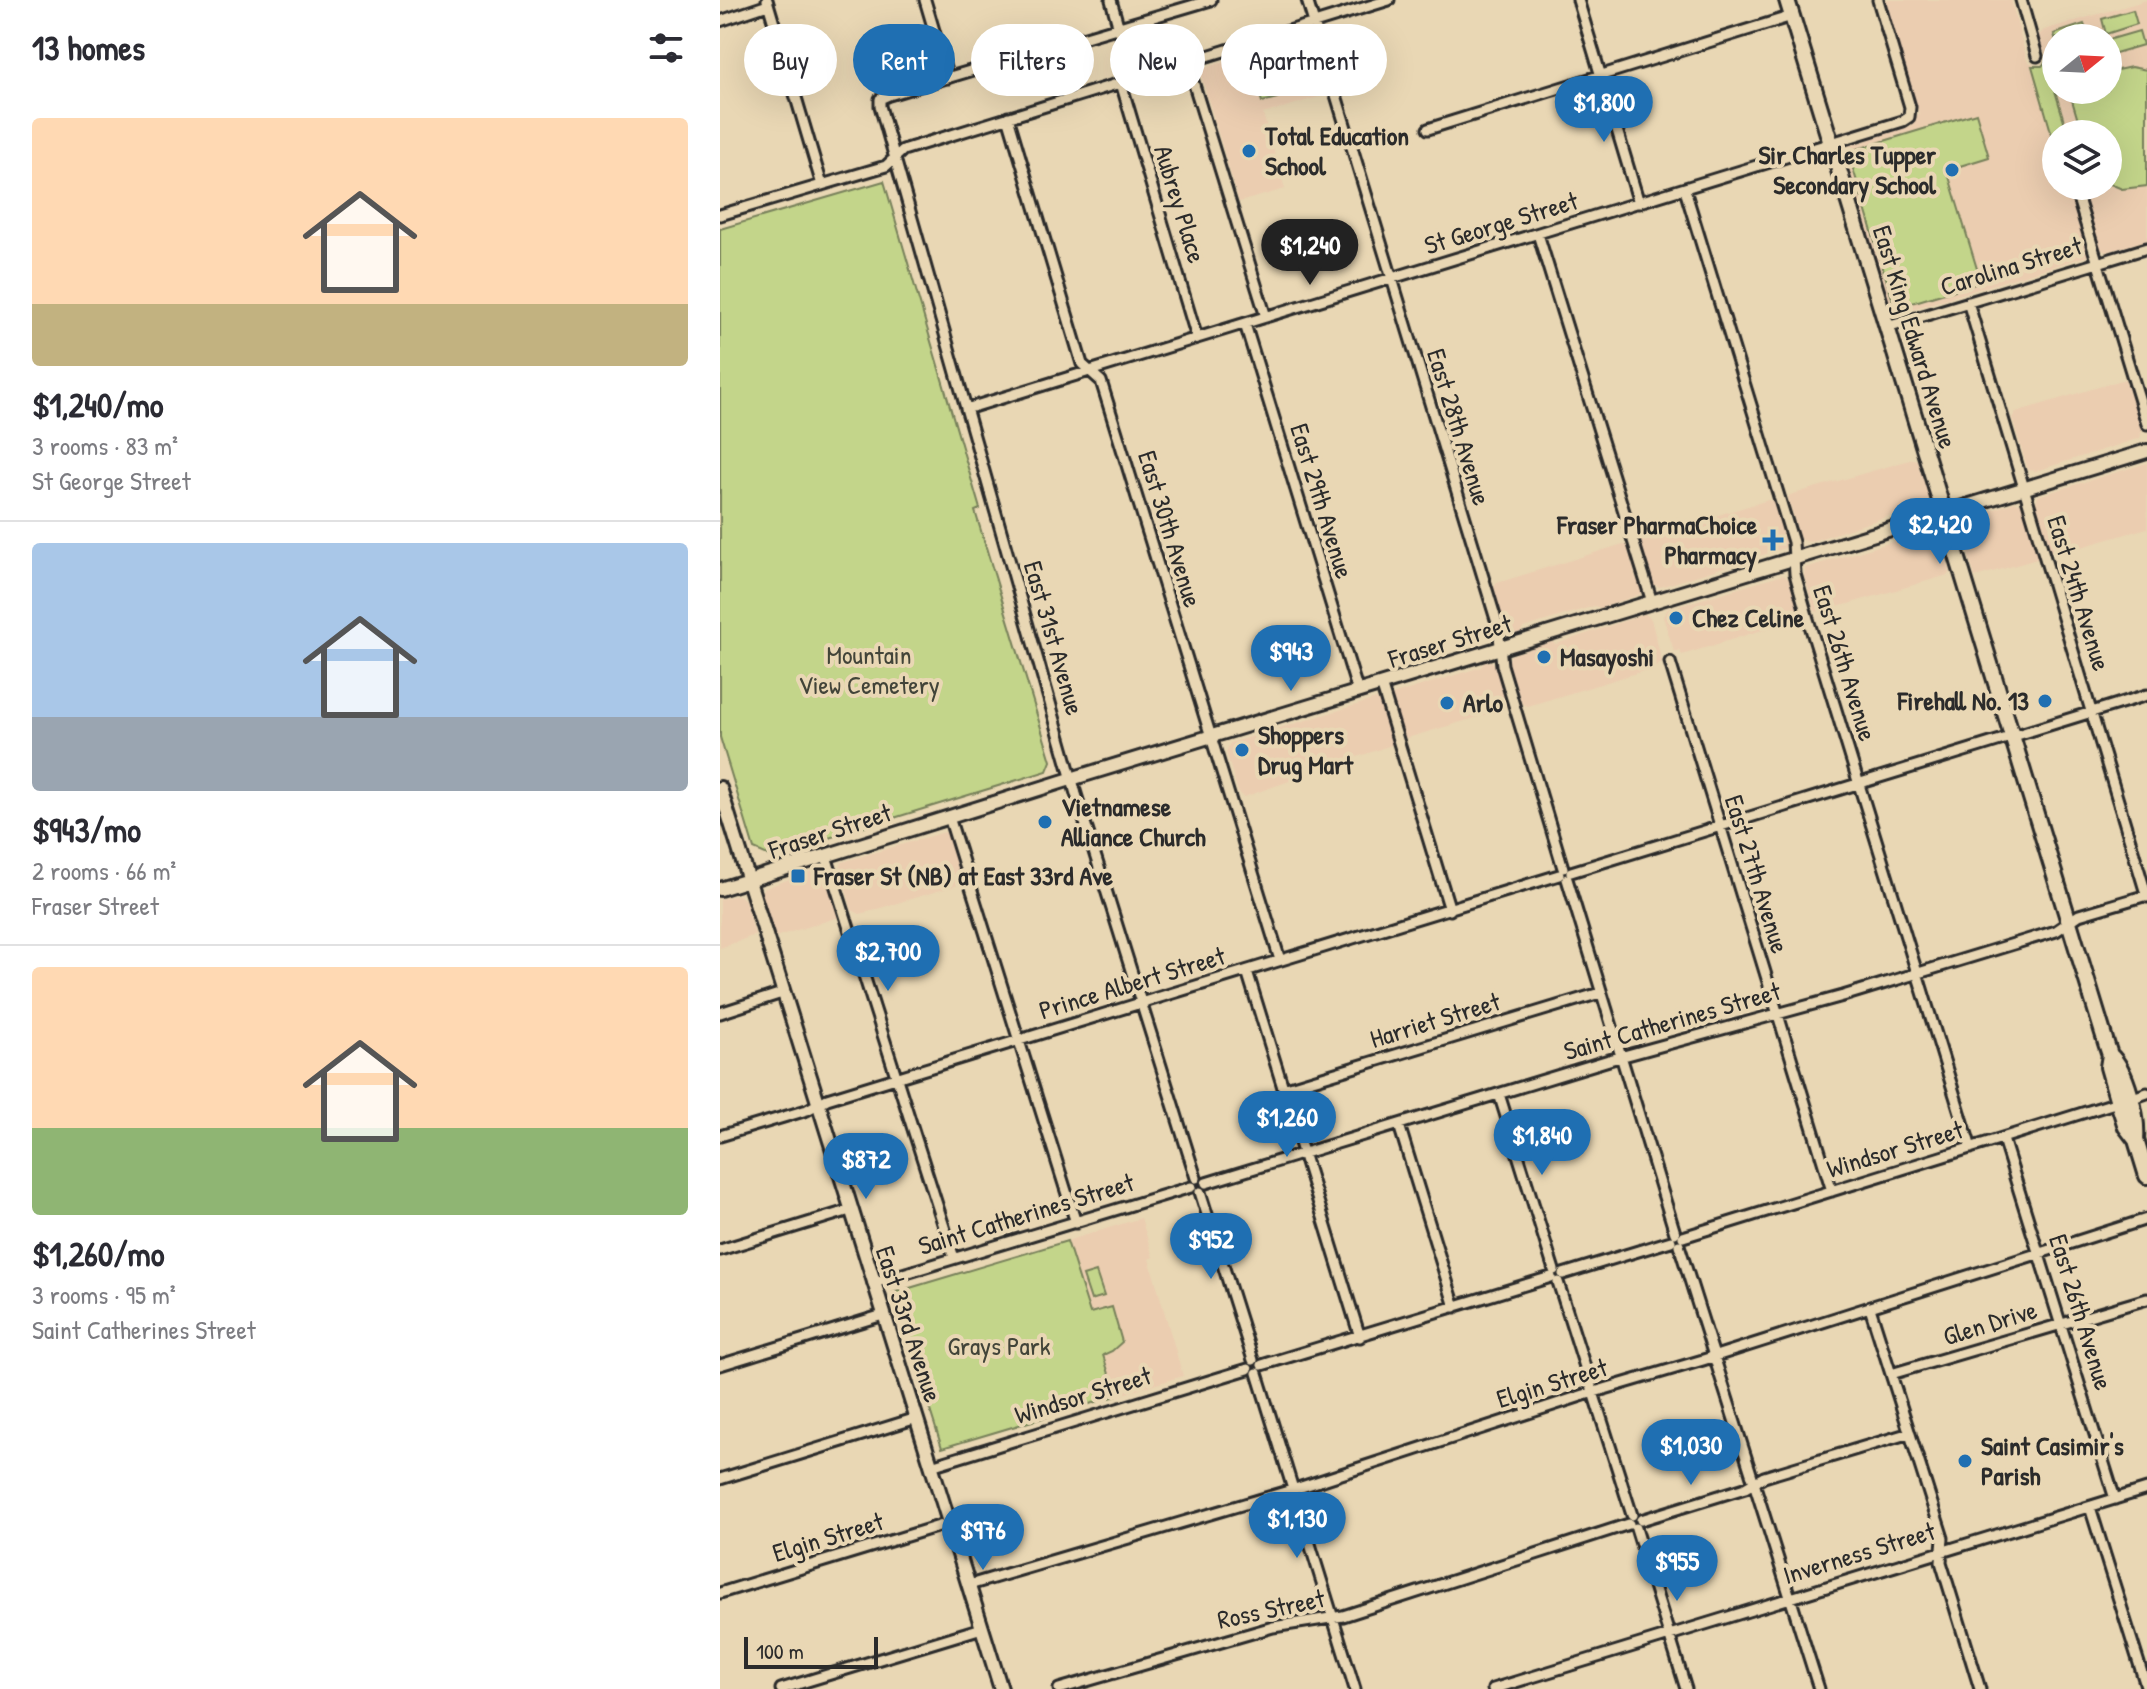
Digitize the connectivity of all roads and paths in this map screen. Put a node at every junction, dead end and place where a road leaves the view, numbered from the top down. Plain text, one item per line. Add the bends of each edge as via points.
1 (925, 0) edge
2 (1111, 0) edge
3 (1211, 0) edge
4 (1307, 0) edge
5 (1389, 0) edge
6 (1578, 0) edge
7 (1787, 0) edge
8 (1878, 0) edge
9 (2021, 0) edge
10 (768, 3) edge
11 (1792, 16) junction
12 (720, 21) edge
13 (1314, 22) junction
14 (932, 24) edge
15 (1117, 24) edge
16 (1128, 24) edge
17 (1110, 29) edge
18 (1205, 56) edge
19 (2037, 56) dead end
20 (1600, 75) junction
21 (955, 76) edge
22 (1110, 86) edge
23 (887, 96) edge
24 (1125, 96) edge
25 (1198, 96) edge
26 (1008, 117) junction
27 (1428, 129) dead end
28 (1830, 144) junction
29 (895, 157) junction
30 (822, 185) junction
31 (1685, 190) junction
32 (2079, 200) edge
33 (1639, 203) junction
34 (720, 215) edge
35 (1538, 234) junction
36 (2147, 248) edge
37 (2098, 262) junction
38 (1391, 279) junction
39 (1968, 302) junction
40 (1266, 317) junction
41 (1245, 324) junction
42 (1887, 327) junction
43 (1197, 338) junction
44 (1092, 371) junction
45 (966, 409) junction
46 (2147, 424) edge
47 (2147, 451) edge
48 (2024, 488) junction
49 (1944, 513) junction
50 (1794, 559) junction
51 (1652, 602) junction
52 (1500, 648) junction
53 (1670, 662) dead end
54 (1381, 684) junction
55 (1358, 692) junction
56 (2147, 695) edge
57 (2092, 712) junction
58 (1211, 736) junction
59 (2012, 736) junction
60 (1071, 779) junction
61 (1859, 784) junction
62 (720, 788) edge
63 (949, 817) junction
64 (1719, 827) junction
65 (826, 856) junction
66 (1565, 874) junction
67 (748, 881) junction
68 (720, 889) edge
69 (2147, 895) edge
70 (1450, 910) junction
71 (2070, 922) junction
72 (1280, 960) junction
73 (1247, 971) junction
74 (1917, 972) junction
75 (782, 993) junction
76 (1600, 993) junction
77 (1141, 1004) junction
78 (720, 1013) edge
79 (1777, 1013) junction
80 (1019, 1041) junction
81 (1620, 1057) junction
82 (898, 1078) junction
83 (1283, 1089) junction
84 (2147, 1093) edge
85 (1499, 1094) junction
86 (2124, 1100) junction
87 (817, 1105) junction
88 (1399, 1125) junction
89 (720, 1136) edge
90 (2003, 1139) junction
91 (1971, 1148) junction
92 (1303, 1154) junction
93 (2147, 1176) edge
94 (1198, 1185) junction
95 (1832, 1191) junction
96 (850, 1210) junction
97 (2147, 1219) edge
98 (1076, 1223) junction
99 (1677, 1239) junction
100 (720, 1250) edge
101 (2039, 1253) junction
102 (954, 1258) junction
103 (1557, 1276) junction
104 (873, 1283) junction
105 (2147, 1299) edge
106 (1455, 1307) junction
107 (1870, 1308) junction
108 (883, 1315) junction
109 (2062, 1325) junction
110 (1360, 1337) junction
111 (1714, 1357) junction
112 (720, 1365) edge
113 (1255, 1367) junction
114 (1891, 1374) junction
115 (1593, 1393) junction
116 (917, 1418) junction
117 (1910, 1433) junction
118 (931, 1466) junction
119 (720, 1479) edge
120 (1754, 1483) junction
121 (2147, 1489) edge
122 (1292, 1490) junction
123 (2115, 1499) junction
124 (2090, 1507) junction
125 (1634, 1522) junction
126 (949, 1523) junction
127 (1942, 1551) junction
128 (969, 1585) junction
129 (720, 1593) edge
130 (1791, 1597) junction
131 (1333, 1619) junction
132 (982, 1628) junction
133 (1669, 1634) junction
134 (781, 1689) edge
135 (1001, 1689) edge
136 (1059, 1689) edge
137 (1355, 1689) edge
138 (1493, 1689) edge
139 (1686, 1689) edge
140 (1819, 1689) edge
141 (1980, 1689) edge
142 (2147, 1689) edge

1 - 14 street
2 - 15 street
3 - 16 street
4 - 13 street, East 28th Avenue
5 - 13 street
6 - 20 street
7 - 11 main road, East King Edward Avenue
8 - 28 street, St George Street via 1909,117
9 - 19 street
10 - 12 street
10 - 30 street
11 - 20 street
11 - 28 main road, East King Edward Avenue
13 - 18 street
13 - 38 street, East 28th Avenue
17 - 21 street
20 - 27 street
20 - 33 street
22 - 26 street
23 - 29 street, East 31st Avenue via 880,106
24 - 43 street, Aubrey Place
25 - 40 street
26 - 29 street
26 - 44 street, East 30th Avenue via 1082,364
28 - 31 street, St George Street
28 - 42 main road, East King Edward Avenue
29 - 30 street via 886,166
29 - 45 street, East 31st Avenue
30 - 34 street
31 - 33 street, St George Street
31 - 50 street, East 26th Avenue via 1792,538
32 - 37 street
33 - 35 street, St George Street
35 - 38 street, St George Street
35 - 51 street
36 - 37 street, Carolina Street
37 - 39 street, Carolina Street
37 - 46 street
38 - 40 street, St George Street
38 - 52 street, East 28th Avenue via 1498,626
39 - 42 street, Carolina Street
39 - 48 street, East 24th Avenue
40 - 41 street, St George Street
41 - 43 street, St George Street
41 - 55 street, East 29th Avenue
42 - 49 main road, East King Edward Avenue
43 - 44 street, St George Street
44 - 45 street, St George Street
44 - 58 street, East 30th Avenue via 1101,381
45 - 60 street, East 31st Avenue
47 - 48 street, Fraser Street
48 - 49 street, Fraser Street
48 - 57 street, East 24th Avenue
49 - 50 street, Fraser Street
49 - 59 main road, East King Edward Avenue
50 - 51 street, Fraser Street
50 - 61 street, East 26th Avenue
51 - 52 street, Fraser Street
52 - 54 street, Fraser Street
52 - 66 street, East 28th Avenue
53 - 64 street, East 27th Avenue
54 - 55 street, Fraser Street
54 - 70 street
55 - 58 street, Fraser Street
56 - 57 street, Prince Albert Street
57 - 59 street, Prince Albert Street
57 - 69 street, East 24th Avenue
58 - 60 street, Fraser Street
58 - 72 street, East 30th Avenue
59 - 61 street, Prince Albert Street
59 - 71 main road, East King Edward Avenue
60 - 63 street, Fraser Street
60 - 77 street, East 31st Avenue
61 - 64 street, Prince Albert Street
61 - 74 street, East 26th Avenue
62 - 67 street, East 33rd Avenue
63 - 65 street, Fraser Street
63 - 80 street
64 - 66 street, Prince Albert Street
64 - 79 street, East 27th Avenue
65 - 67 street, Fraser Street
65 - 82 street
66 - 70 street, Prince Albert Street
66 - 76 street, East 28th Avenue
67 - 68 street, Fraser Street
67 - 75 street, East 33rd Avenue
69 - 71 street, Saint Catherines Street
70 - 72 street, Prince Albert Street
71 - 74 street, Saint Catherines Street via 2056,931
71 - 86 main road, East King Edward Avenue via 2110,1055 2108,1067
72 - 73 street, Prince Albert Street
73 - 77 street, Prince Albert Street
73 - 83 street
74 - 79 street, Saint Catherines Street
74 - 91 street, East 26th Avenue
75 - 78 street
75 - 87 street, East 33rd Avenue
76 - 81 street, East 28th Avenue
76 - 83 street, Harriet Street
77 - 80 street, Prince Albert Street
77 - 94 street, East 31st Avenue
79 - 81 street, Saint Catherines Street
79 - 95 street, East 27th Avenue
80 - 82 street, Prince Albert Street
80 - 98 street
81 - 85 street, Saint Catherines Street
81 - 99 street, East 28th Avenue
82 - 87 street, Prince Albert Street
82 - 102 street
83 - 92 street
84 - 86 street, Windsor Street
85 - 88 street, Saint Catherines Street
85 - 103 street
86 - 90 street, Windsor Street
86 - 93 main road, East King Edward Avenue via 2137,1124 2136,1140
87 - 89 street, Prince Albert Street
87 - 96 street, East 33rd Avenue
88 - 92 street, Saint Catherines Street
88 - 106 street
90 - 91 street, Windsor Street
90 - 101 street, East 26th Avenue
91 - 95 street, Windsor Street
92 - 94 street, Saint Catherines Street
92 - 110 street
94 - 98 street, Saint Catherines Street
94 - 113 street, East 31st Avenue
95 - 99 street, Windsor Street
96 - 100 street
96 - 104 street, East 33rd Avenue
97 - 101 street, Elgin Street
98 - 102 street, Saint Catherines Street
99 - 103 street, Windsor Street
99 - 111 street, East 28th Avenue
101 - 107 street, Elgin Street
101 - 109 street, East 26th Avenue
102 - 104 street, Saint Catherines Street
103 - 106 street, Windsor Street
103 - 115 street
104 - 108 street, East 33rd Avenue
105 - 109 street, Glen Drive
106 - 110 street, Windsor Street
107 - 111 street, Elgin Street
107 - 114 street
108 - 112 street
108 - 116 street, East 33rd Avenue
109 - 114 street, Glen Drive
109 - 123 street, East 26th Avenue
110 - 113 street, Windsor Street
111 - 115 street, Elgin Street
111 - 120 street, East 28th Avenue
113 - 118 street, Windsor Street
113 - 122 street, East 31st Avenue
114 - 117 street
115 - 122 street, Elgin Street
115 - 125 street
116 - 118 street, East 33rd Avenue
116 - 119 street
117 - 120 street, Ross Street
117 - 127 street via 1943,1538
118 - 126 street, East 33rd Avenue
120 - 125 street, Ross Street
120 - 130 street, East 28th Avenue
121 - 123 street, Inverness Street
122 - 128 street, Elgin Street
122 - 131 street, East 31st Avenue
123 - 124 street, Inverness Street
124 - 127 street, Inverness Street
124 - 142 street
125 - 131 street, Ross Street
125 - 133 street
126 - 128 street, East 33rd Avenue
126 - 129 street, Elgin Street
127 - 130 street, Inverness Street
127 - 141 street
128 - 132 street, East 33rd Avenue
130 - 133 street, Inverness Street
130 - 140 street, East 28th Avenue
131 - 136 street, Ross Street via 1273,1627
131 - 137 street, East 31st Avenue
132 - 134 street
132 - 135 street, East 33rd Avenue
133 - 138 street, Inverness Street
133 - 139 street

